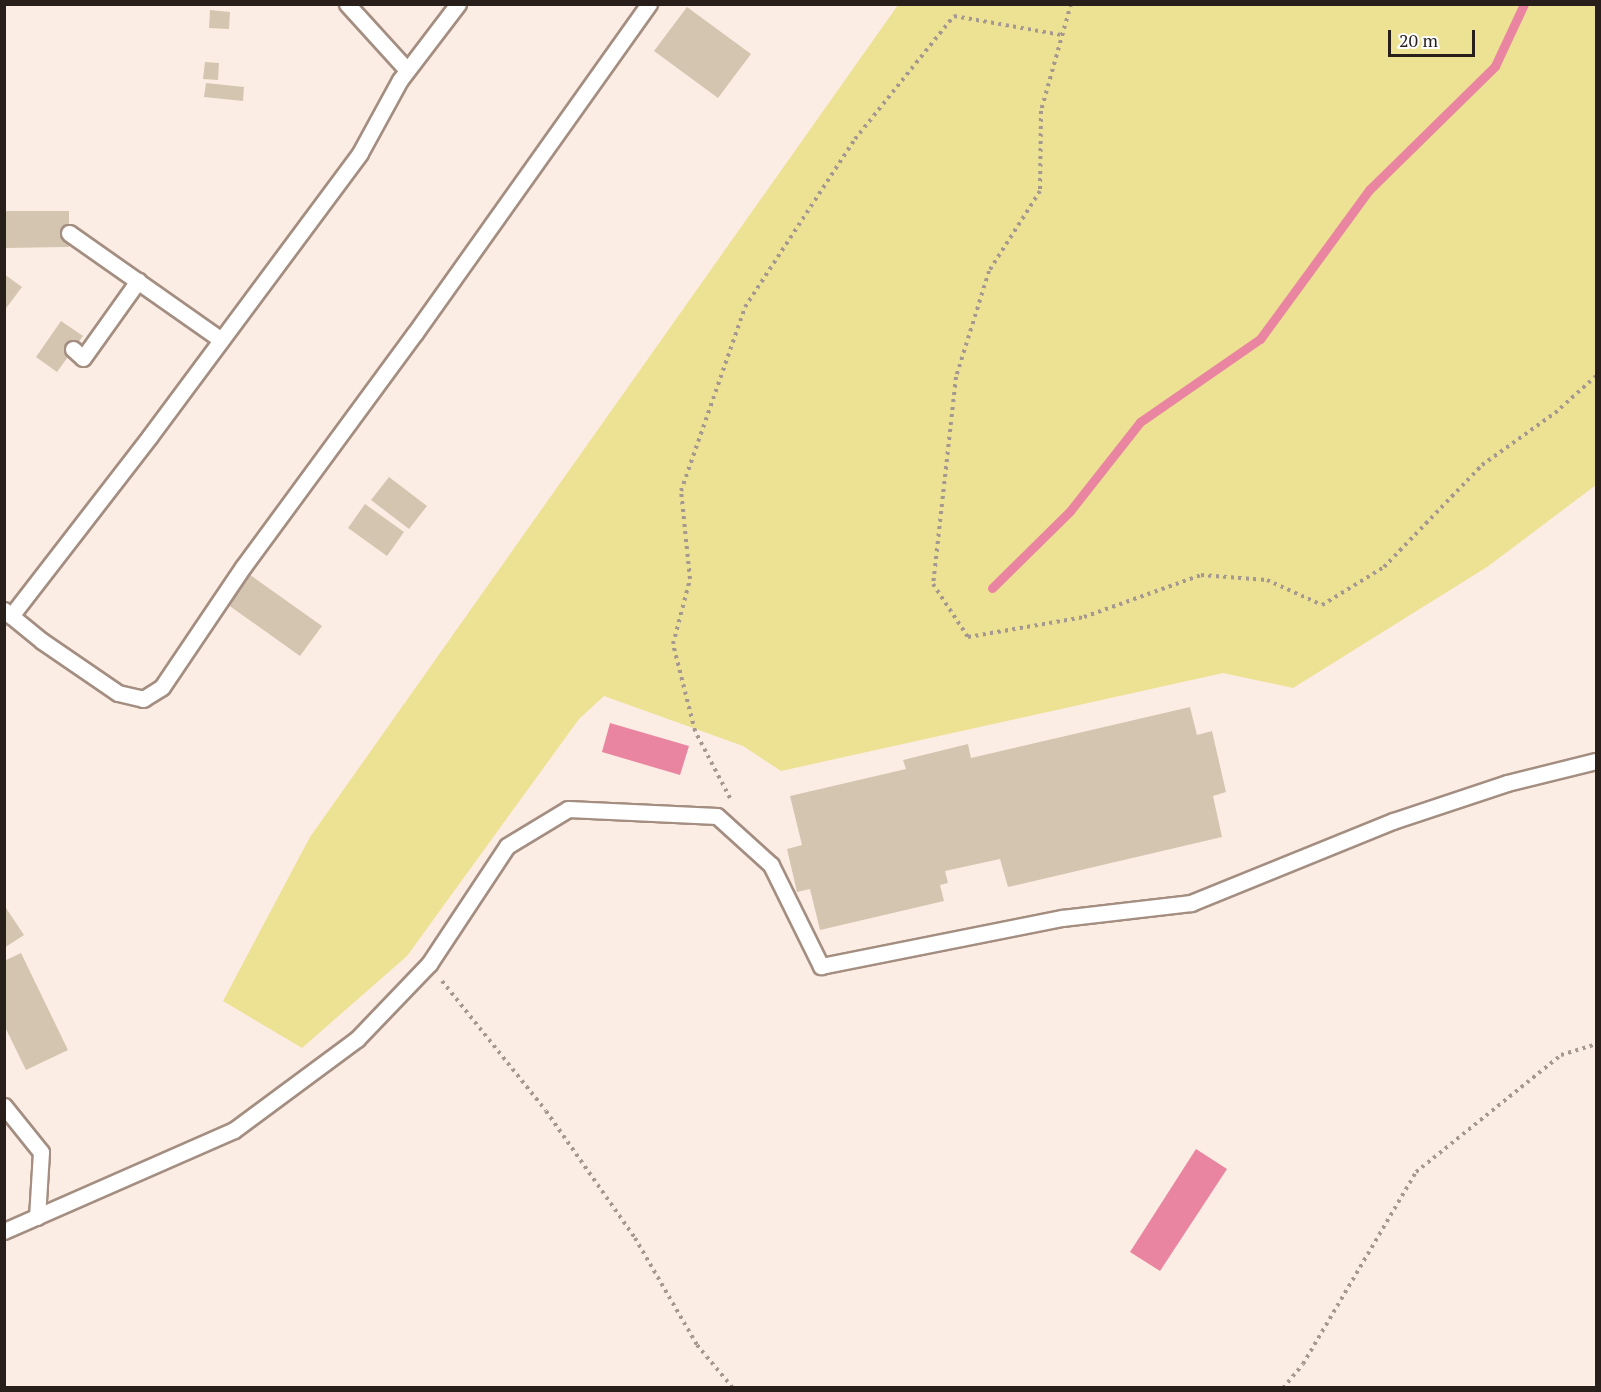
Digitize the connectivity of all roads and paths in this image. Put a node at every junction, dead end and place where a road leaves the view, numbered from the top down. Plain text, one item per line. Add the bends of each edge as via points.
1 (347, 4) edge
2 (458, 4) edge
3 (649, 4) edge
4 (1071, 4) edge
5 (1062, 35) junction
6 (407, 70) junction
7 (69, 232) dead end
8 (138, 281) junction
9 (221, 340) junction
10 (73, 349) dead end
11 (1596, 376) edge
12 (8, 613) edge
13 (1596, 760) edge
14 (723, 822) junction
15 (429, 964) junction
16 (1596, 1044) edge
17 (4, 1106) edge
18 (37, 1217) junction
19 (4, 1231) edge
20 (733, 1388) edge
21 (1283, 1388) edge

1 - 6 lane
2 - 6 lane
3 - 12 lane via 243,567 162,687 143,699 118,693
4 - 5 path
5 - 11 path via 1041,111 1040,191 989,272 956,377 933,584 968,637 1084,617 1201,575 1267,580 1322,605 1384,567 1482,465 1555,413
5 - 14 path via 954,16 855,139 745,307 681,491 690,579 673,644 695,731 731,796
6 - 9 lane via 360,153
7 - 8 lane
8 - 9 lane
8 - 10 lane via 83,358
9 - 12 lane
13 - 14 lane via 1507,783 1393,821 1191,903 1062,918 821,966 771,865
14 - 15 lane via 717,816 568,809 507,846
15 - 18 lane via 357,1039 234,1130
15 - 20 path via 546,1111 635,1239 697,1345
16 - 21 path via 1562,1055 1416,1172 1303,1364
17 - 18 lane via 41,1152
18 - 19 lane

